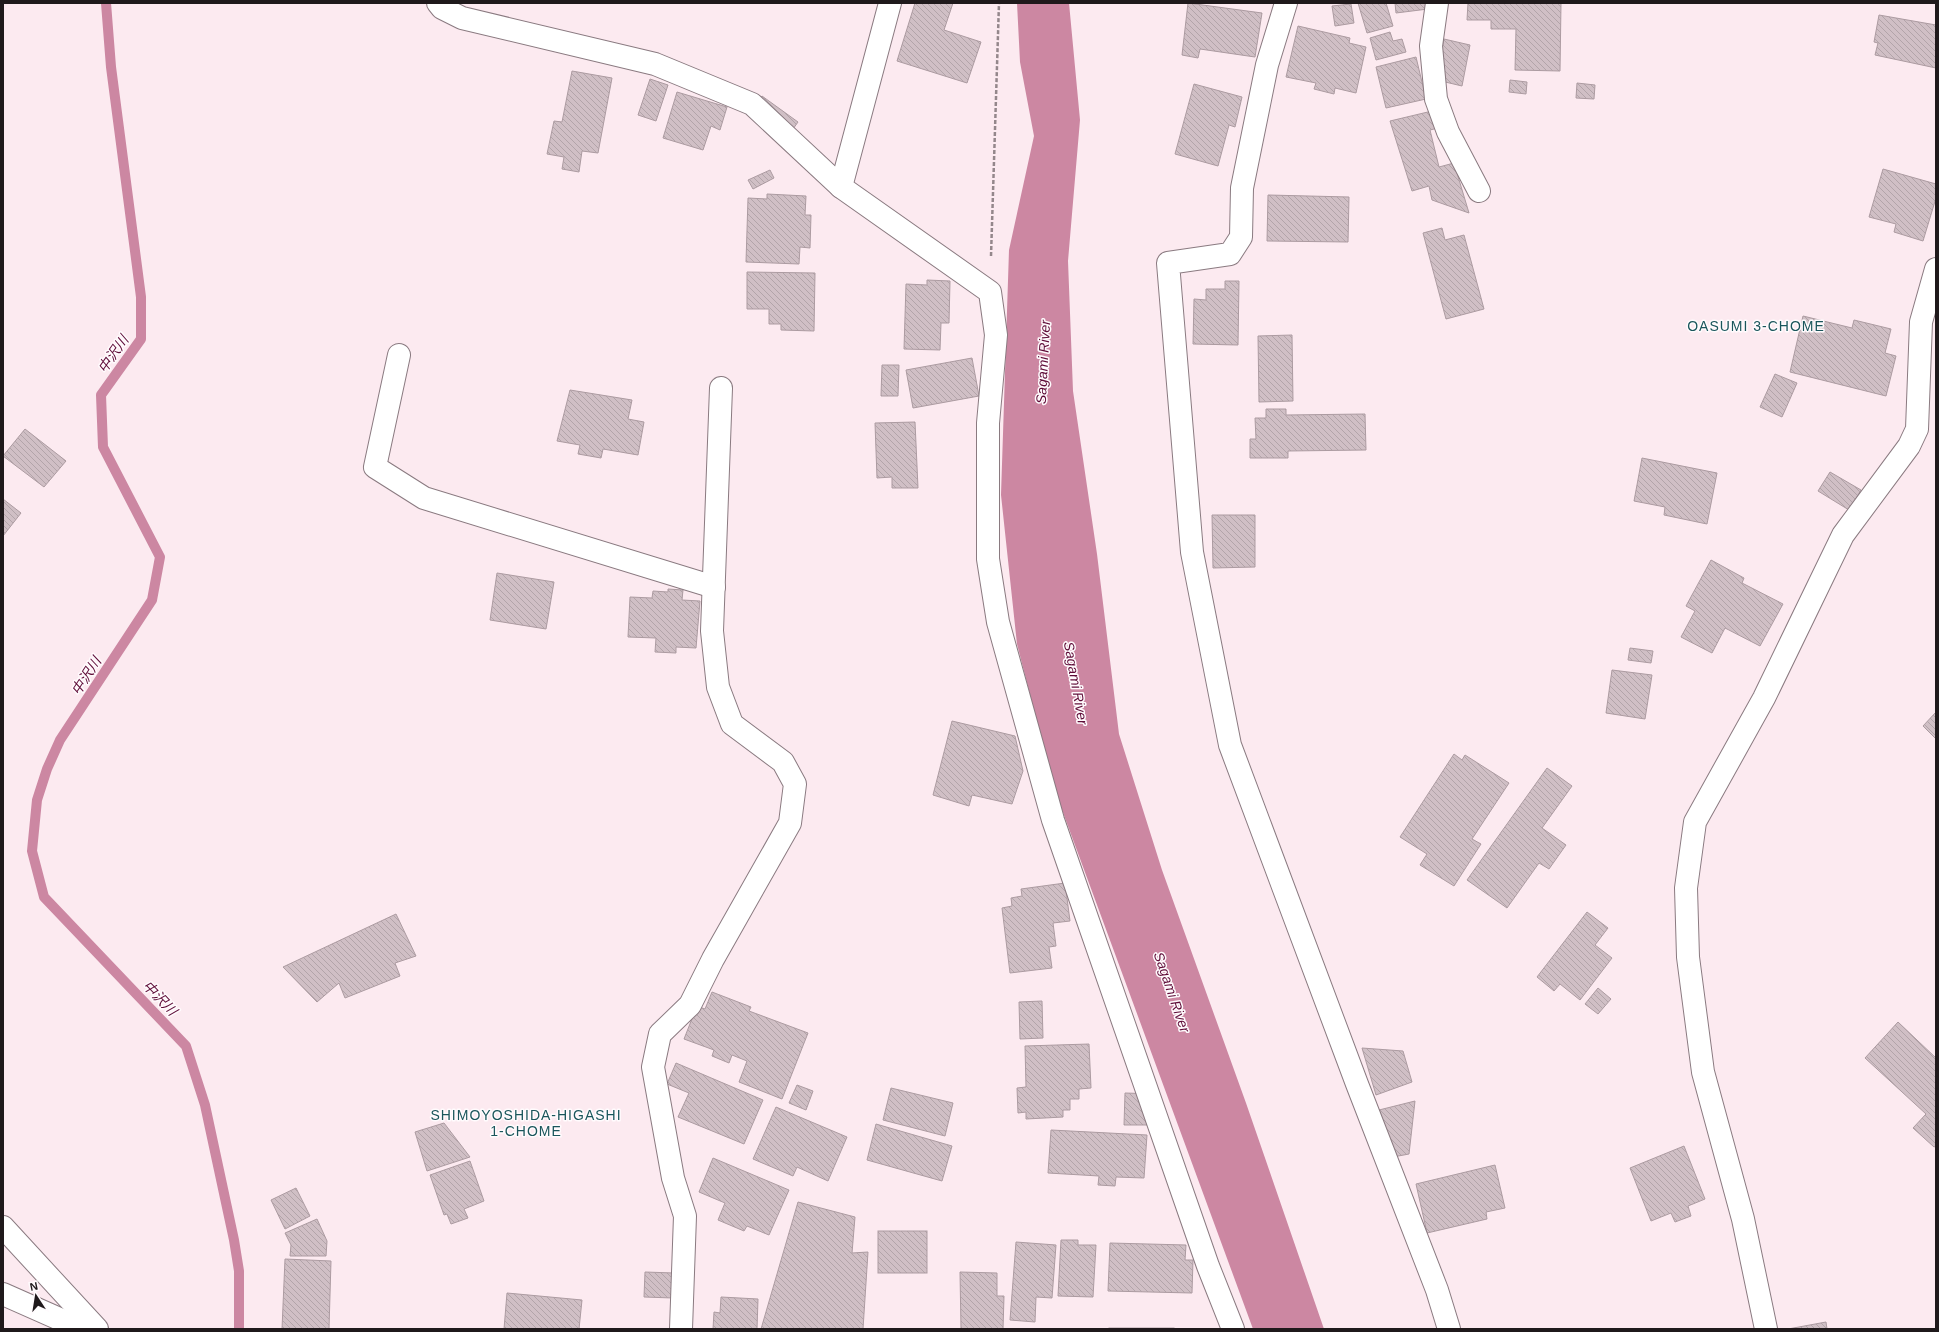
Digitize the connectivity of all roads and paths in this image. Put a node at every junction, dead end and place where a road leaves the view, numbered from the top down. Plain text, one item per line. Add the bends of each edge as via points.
1 (438, 3) edge
2 (890, 3) edge
3 (999, 3) edge
4 (1286, 3) edge
5 (1437, 3) edge
6 (841, 187) junction
7 (1479, 191) dead end
8 (1936, 269) edge
9 (990, 292) junction
10 (399, 355) dead end
11 (721, 388) dead end
12 (714, 587) junction
13 (3, 1227) edge
14 (3, 1294) edge
15 (82, 1329) edge
16 (97, 1329) edge
17 (681, 1329) edge
18 (1233, 1329) edge
19 (1449, 1329) edge
20 (1766, 1329) edge

1 - 6 street via 442,8 462,18 655,64 752,104
2 - 6 street
3 - 9 path
4 - 19 street via 1267,65 1242,188 1241,237 1230,254 1168,263 1192,552 1230,744 1357,1084 1438,1290
5 - 7 street via 1431,46 1436,99 1448,132
6 - 9 street
8 - 20 street via 1921,322 1917,429 1909,446 1842,535 1764,698 1695,822 1686,888 1688,957 1703,1072 1744,1219
9 - 18 street via 996,335 988,423 988,559 998,622 1053,820 1208,1266
10 - 12 street via 375,467 424,498
11 - 12 street
12 - 17 street via 712,630 718,687 732,724 784,762 795,784 790,823 713,959 690,1006 660,1034 653,1067 673,1178 685,1216
13 - 16 street
14 - 15 street

